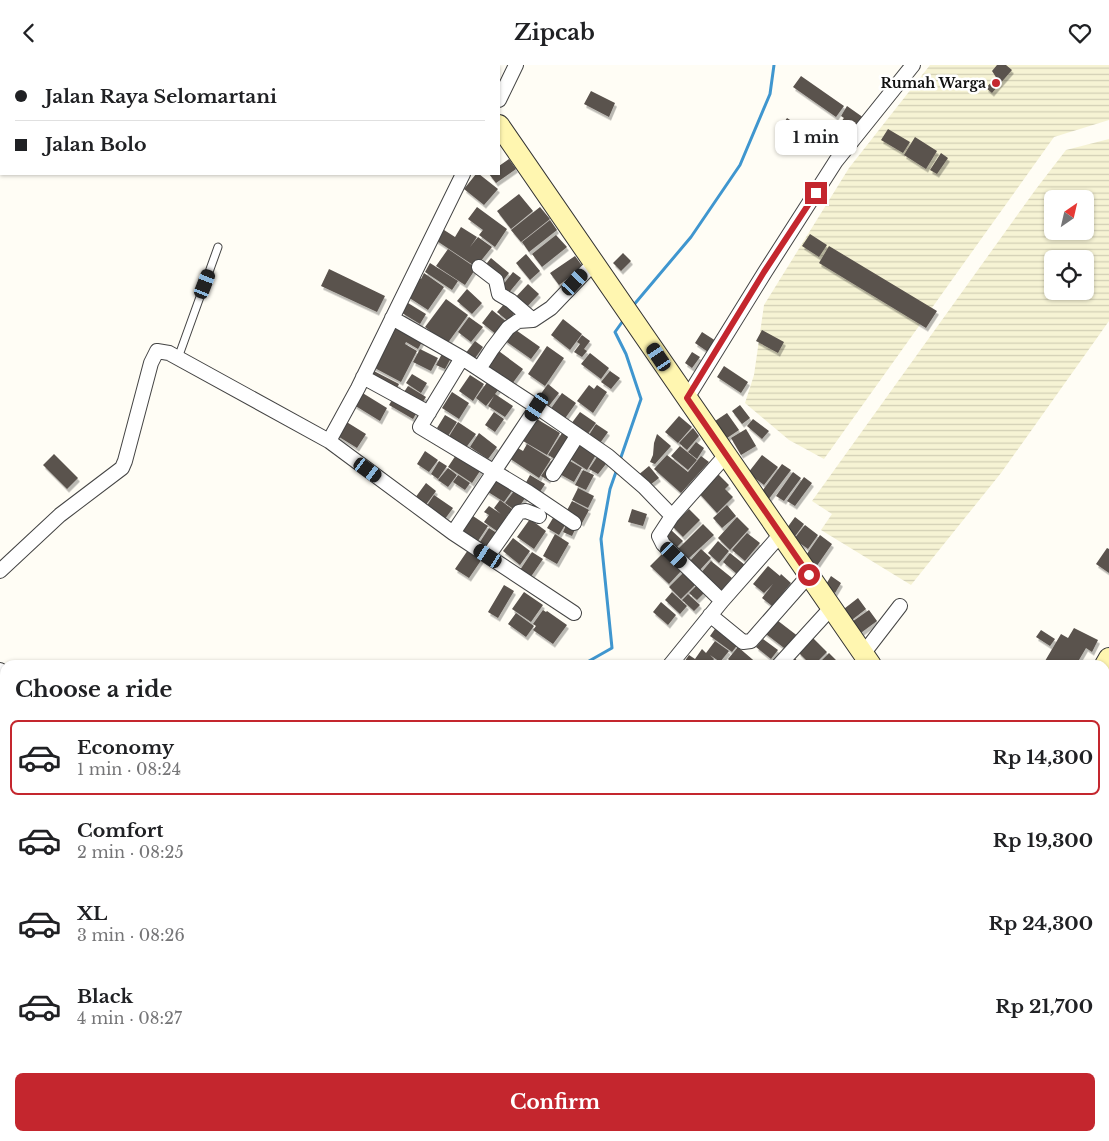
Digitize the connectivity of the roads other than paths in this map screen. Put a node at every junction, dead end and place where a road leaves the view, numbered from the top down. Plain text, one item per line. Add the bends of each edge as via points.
1 (516, 65) edge
2 (914, 65) edge
3 (500, 98) edge
4 (500, 126) edge
5 (463, 175) edge
6 (218, 247) dead end
7 (594, 263) junction
8 (479, 267) dead end
9 (392, 318) junction
10 (533, 320) junction
11 (178, 357) junction
12 (462, 358) junction
13 (479, 369) junction
14 (363, 377) junction
15 (687, 398) junction
16 (537, 407) junction
17 (428, 413) junction
18 (577, 436) junction
19 (329, 441) junction
20 (726, 455) junction
21 (494, 472) junction
22 (553, 474) dead end
23 (539, 515) dead end
24 (672, 516) junction
25 (574, 523) dead end
26 (453, 533) junction
27 (781, 534) junction
28 (488, 556) junction
29 (0, 571) edge
30 (809, 575) junction
31 (722, 601) junction
32 (900, 606) dead end
33 (831, 608) junction
34 (574, 613) dead end
35 (710, 615) junction
36 (867, 659) edge
37 (674, 660) edge
38 (784, 660) edge

1 - 3 street
2 - 15 street via 836,161
4 - 7 main road
5 - 9 street
6 - 11 lane
7 - 10 street via 551,308
7 - 15 main road
8 - 10 street via 496,280 499,294
9 - 12 street
9 - 14 street
10 - 13 street via 518,321 508,328
11 - 19 street
11 - 29 street via 165,351 154,354 122,469 60,515
12 - 13 street
12 - 17 street
13 - 16 street
14 - 17 street
14 - 19 street
15 - 20 main road
16 - 18 street
16 - 21 street
17 - 21 street via 420,427
18 - 22 street
18 - 24 street via 625,470
19 - 26 street
20 - 24 street
20 - 27 main road
21 - 25 street
21 - 26 street
23 - 28 street via 519,512
24 - 31 street via 659,536 663,544
26 - 28 street
27 - 30 main road
27 - 31 street
28 - 34 street
30 - 33 main road
30 - 35 street via 751,641 743,642
31 - 35 street
32 - 36 street
33 - 36 main road
33 - 38 street
35 - 37 street

